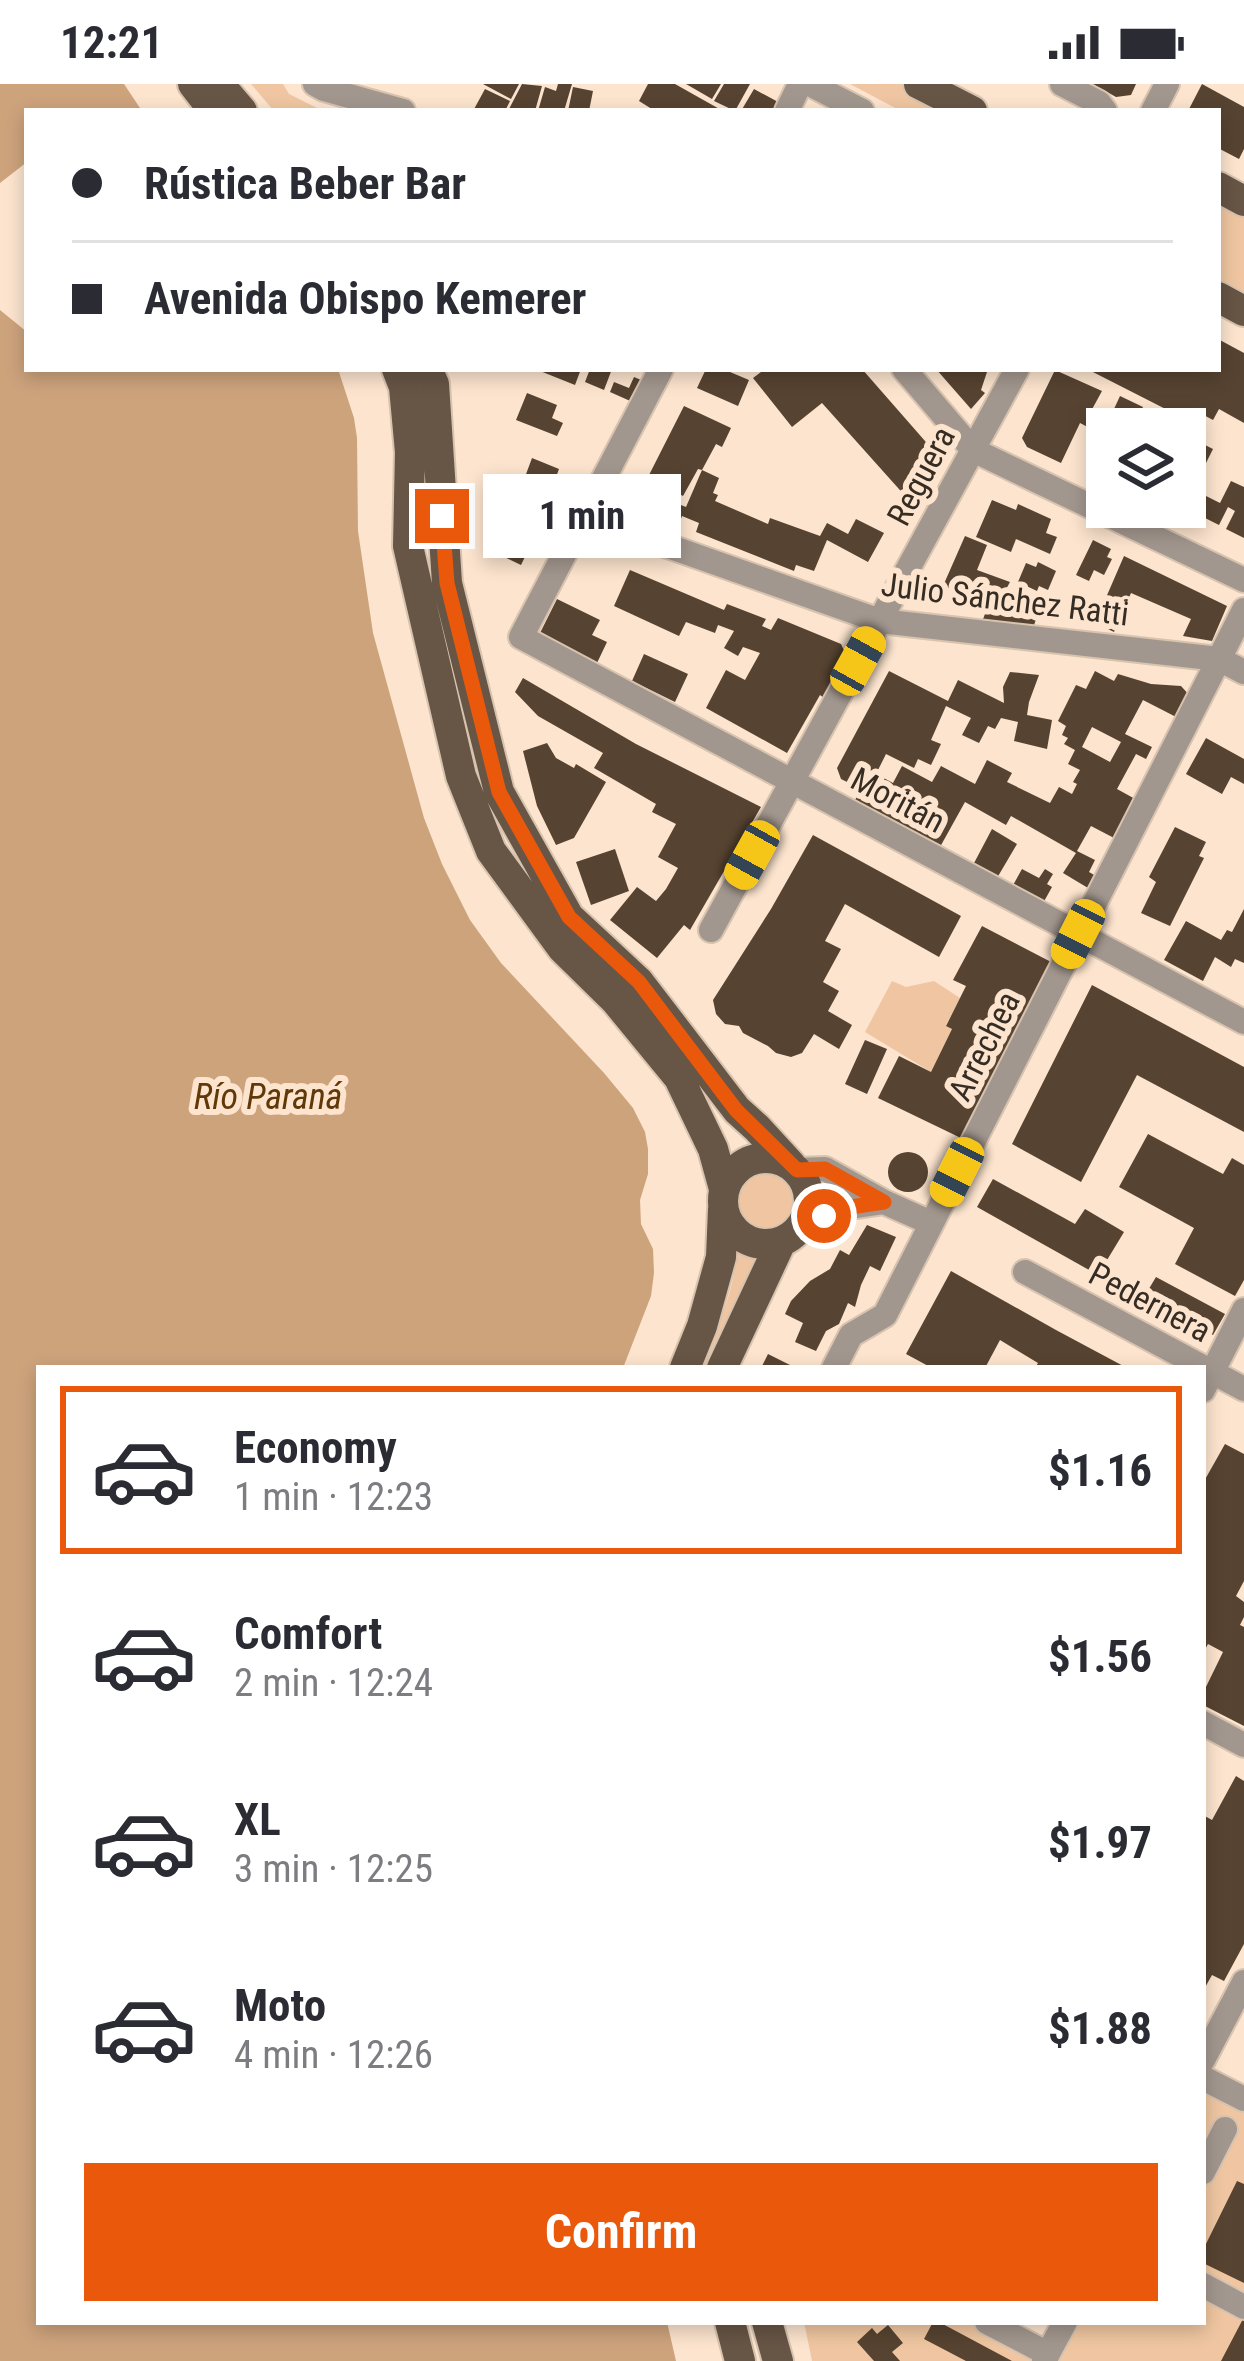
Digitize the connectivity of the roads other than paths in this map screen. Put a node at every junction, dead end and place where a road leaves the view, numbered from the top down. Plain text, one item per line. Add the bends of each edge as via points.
1 (193, 84) edge
2 (219, 84) edge
3 (315, 84) edge
4 (810, 84) edge
5 (919, 84) edge
6 (1062, 84) edge
7 (212, 108) edge
8 (239, 108) edge
9 (392, 108) edge
10 (856, 108) edge
11 (965, 108) edge
12 (1104, 108) edge
13 (398, 372) edge
14 (428, 372) edge
15 (659, 372) edge
16 (907, 372) edge
17 (1014, 372) edge
18 (973, 450) junction
19 (583, 516) junction
20 (1244, 580) edge
21 (1244, 610) edge
22 (880, 621) junction
23 (1219, 658) junction
24 (1244, 672) edge
25 (792, 781) junction
26 (711, 930) dead end
27 (1078, 934) junction
28 (1244, 1022) edge
29 (794, 1167) junction
30 (723, 1199) junction
31 (884, 1202) junction
32 (931, 1223) junction
33 (791, 1235) junction
34 (1025, 1272) dead end
35 (1244, 1310) edge
36 (686, 1365) edge
37 (724, 1365) edge
38 (836, 1365) edge
39 (1180, 1365) edge
40 (1208, 1382) edge
41 (1244, 1389) edge
42 (1206, 1725) edge
43 (1244, 1745) edge
44 (1244, 1982) edge
45 (1206, 2054) edge
46 (1206, 2080) edge
47 (1244, 2099) edge
48 (1226, 2129) dead end
49 (1206, 2166) edge
50 (1206, 2287) edge
51 (1244, 2306) edge
52 (731, 2325) edge
53 (768, 2325) edge
54 (992, 2325) edge
55 (1063, 2325) edge
56 (1046, 2358) edge
57 (740, 2361) edge
58 (778, 2361) edge

1 - 7 main road
2 - 8 main road
3 - 9 street
4 - 10 street
5 - 11 main road
6 - 12 street
13 - 30 main road via 410,452 408,546 460,776 491,851 562,948 679,1078 710,1140
14 - 29 main road via 447,583 499,792 569,917 639,982 736,1110
15 - 19 street
16 - 18 street
17 - 18 street, Reguera
18 - 20 street
18 - 22 street, Reguera
19 - 22 street, Julio Sánchez Ratti
19 - 25 street, Moritán via 521,637
21 - 23 street, Arrechea
22 - 23 street, Julio Sánchez Ratti
22 - 25 street, Reguera
23 - 24 street
23 - 27 street, Arrechea
25 - 26 street, Reguera
25 - 27 street, Moritán
27 - 28 street, Moritán
27 - 32 street, Arrechea
29 - 30 main road via 752,1160 730,1176
29 - 31 street via 825,1169
29 - 33 main road via 810,1205
30 - 33 main road via 728,1223 752,1242
30 - 36 main road via 721,1257
31 - 32 street
31 - 33 street via 844,1208
32 - 38 street, Arrechea via 885,1315 851,1335
33 - 37 main road
34 - 39 street, Pedernera
35 - 40 street
40 - 41 street, Pedernera
42 - 43 street
44 - 45 street
46 - 47 street
48 - 49 street
50 - 51 street
52 - 57 main road
53 - 58 main road
54 - 56 street
55 - 56 street

